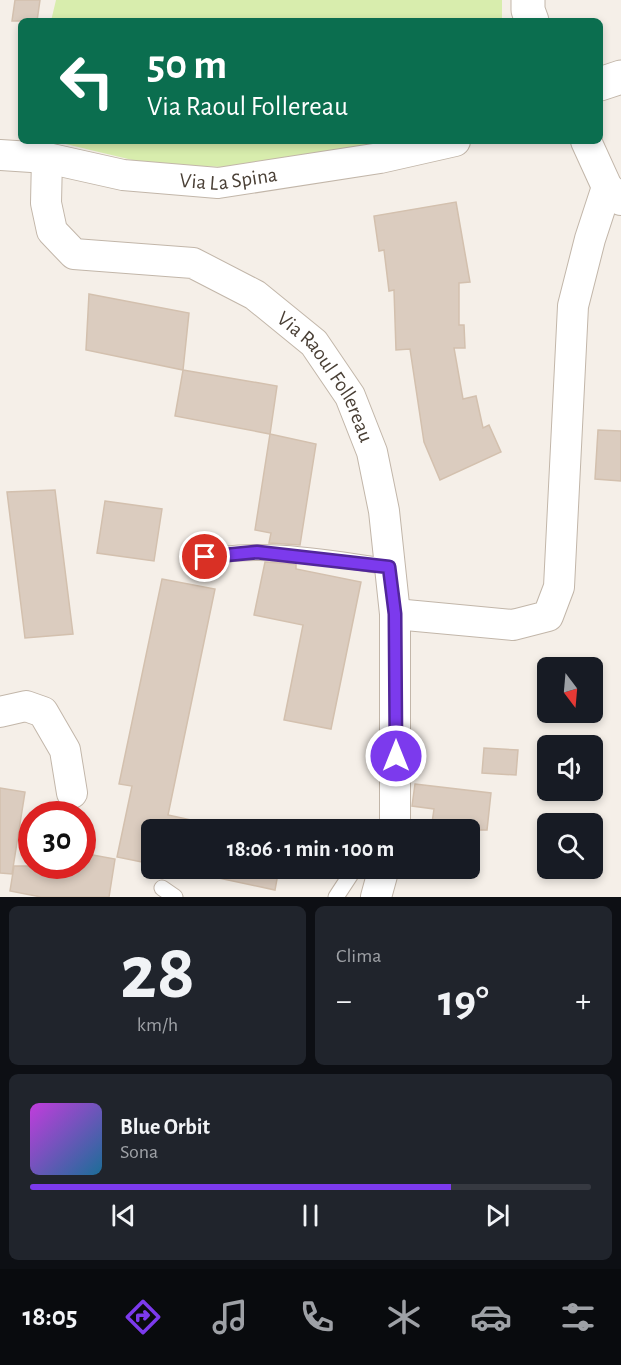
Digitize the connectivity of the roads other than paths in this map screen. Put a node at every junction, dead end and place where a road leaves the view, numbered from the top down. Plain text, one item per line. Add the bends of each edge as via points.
1 (528, 0) edge
2 (531, 18) edge
3 (621, 77) edge
4 (603, 83) edge
5 (442, 144) edge
6 (588, 144) edge
7 (0, 155) edge
8 (47, 158) junction
9 (614, 194) edge
10 (191, 560) dead end
11 (389, 567) junction
12 (395, 614) junction
13 (1, 702) edge
14 (72, 793) dead end
15 (395, 819) edge
16 (348, 879) edge
17 (381, 879) edge
18 (336, 897) edge
19 (376, 897) edge

1 - 2 street
3 - 4 street
5 - 8 street, Via La Spina via 380,158 218,183 123,175
6 - 9 street
7 - 8 street, Via La Spina
8 - 11 street, Via Raoul Follereau via 46,203 52,231 74,254 193,263 255,295 314,343 350,396 372,452 384,511
9 - 12 street via 590,239 573,306 559,587 548,616 513,625
10 - 11 lane via 219,553 257,552
11 - 12 street, Via Raoul Follereau
12 - 15 street, Via Raoul Follereau
13 - 14 street via 43,712 65,750
16 - 18 lane
17 - 19 street

